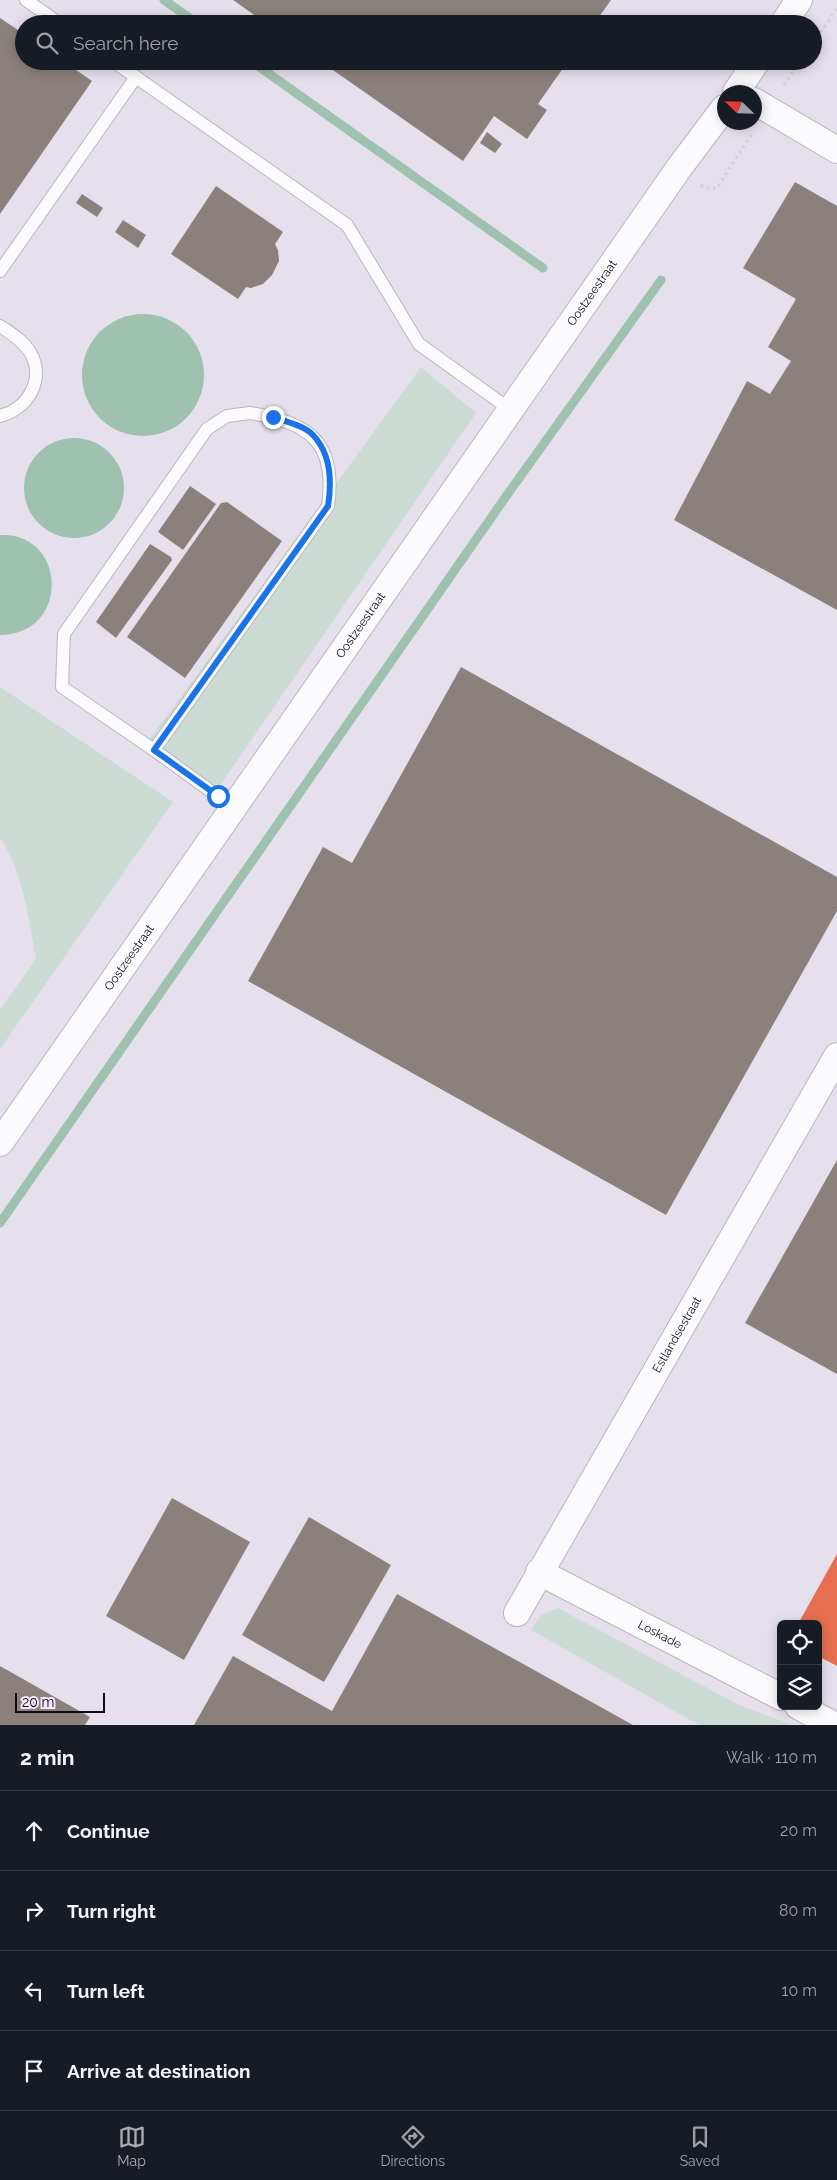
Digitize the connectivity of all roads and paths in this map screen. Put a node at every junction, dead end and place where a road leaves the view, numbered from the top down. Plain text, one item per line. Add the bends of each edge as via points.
1 (26, 0) edge
2 (799, 0) edge
3 (837, 9) edge
4 (47, 15) edge
5 (789, 15) edge
6 (822, 30) edge
7 (126, 70) edge
8 (752, 70) edge
9 (136, 77) junction
10 (745, 85) edge
11 (762, 109) edge
12 (717, 123) edge
13 (837, 150) edge
14 (0, 271) edge
15 (0, 326) edge
16 (511, 410) junction
17 (0, 416) edge
18 (154, 750) junction
19 (234, 808) junction
20 (837, 1056) edge
21 (0, 1143) edge
22 (540, 1572) junction
23 (517, 1613) dead end
24 (777, 1695) edge
25 (806, 1710) edge
26 (834, 1725) edge

1 - 4 lane
2 - 5 street
3 - 6 path
7 - 9 lane
8 - 10 street, Oostzeestraat
9 - 14 lane
9 - 16 lane via 347,225 419,344
11 - 13 street
12 - 16 street, Oostzeestraat via 679,168
15 - 17 lane via 30,353 36,381 22,406
16 - 19 street, Oostzeestraat
18 - 18 lane via 328,506 331,487 326,457 312,434 296,425 250,413 227,416 207,428 64,634 62,687
18 - 19 lane
19 - 21 street, Oostzeestraat
20 - 22 street, Estlandsestraat
22 - 23 street, Estlandsestraat
22 - 24 street, Loskade
25 - 26 street

